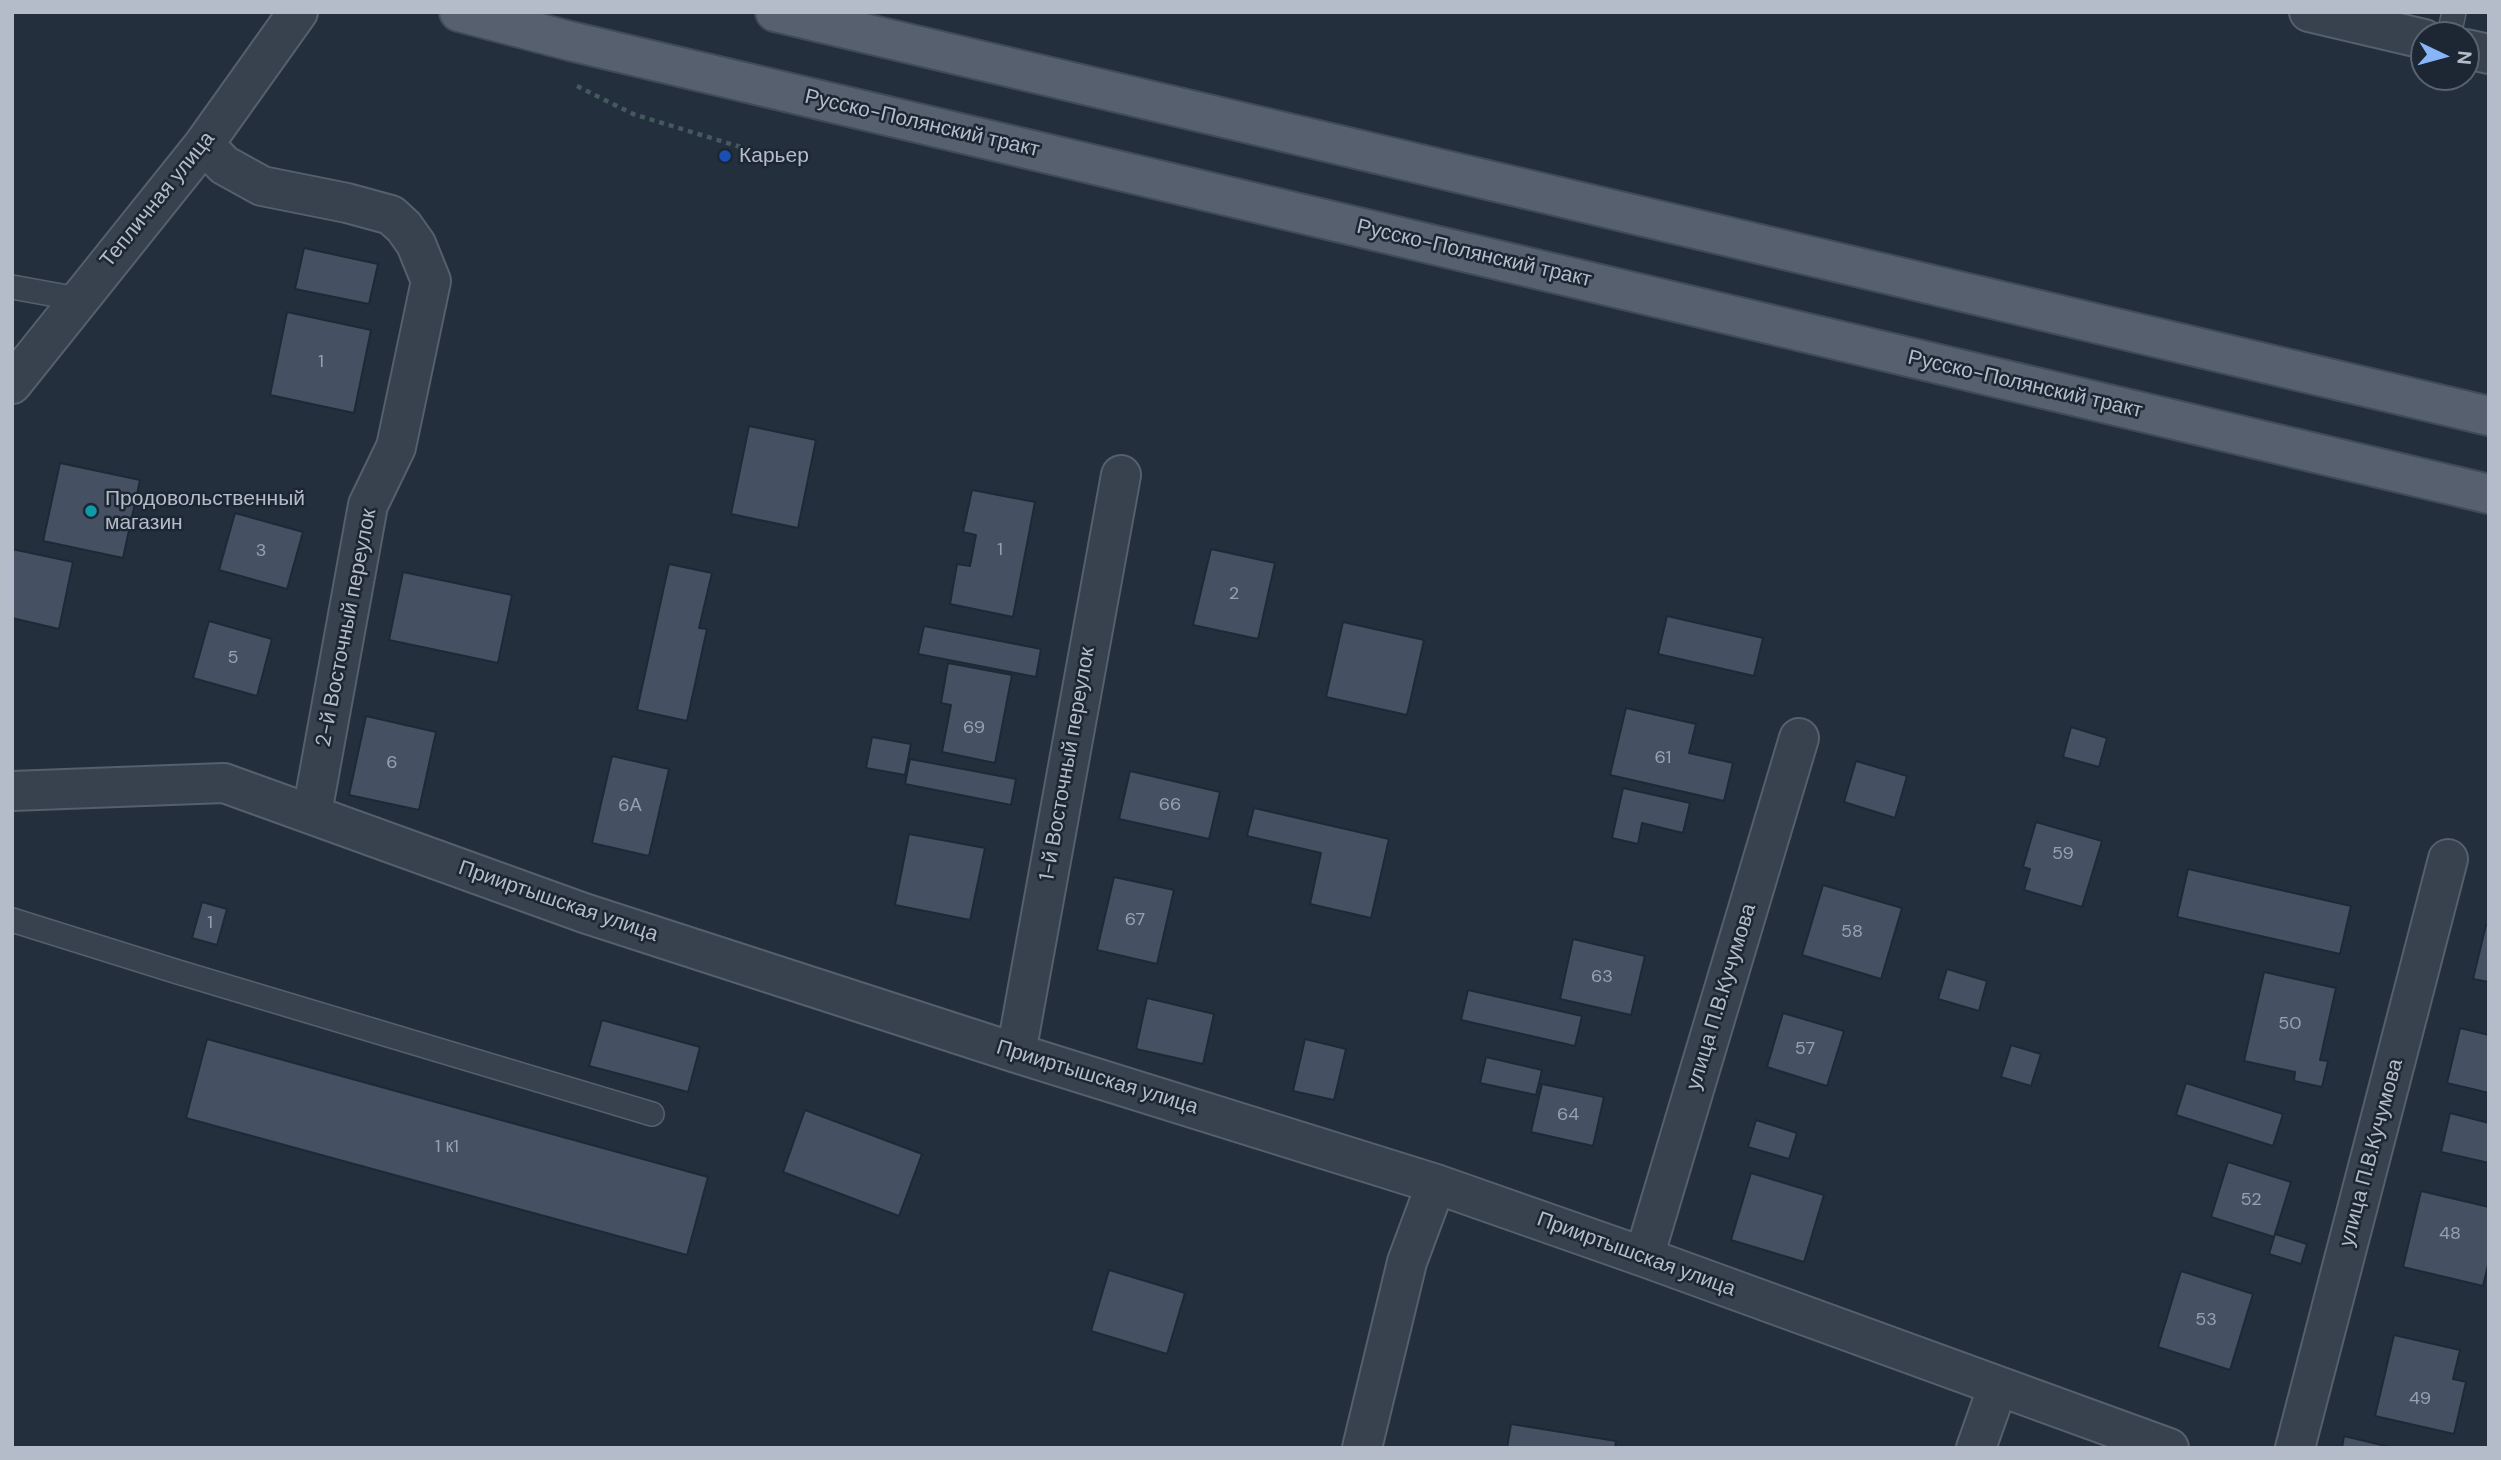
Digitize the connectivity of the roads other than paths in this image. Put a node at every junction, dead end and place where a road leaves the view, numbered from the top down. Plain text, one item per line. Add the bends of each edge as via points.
1 (298, 12) edge
2 (459, 12) edge
3 (775, 12) edge
4 (2309, 12) edge
5 (2410, 36) edge
6 (204, 144) junction
7 (12, 287) edge
8 (78, 299) junction
9 (12, 384) edge
10 (2489, 416) edge
11 (1121, 475) dead end
12 (2489, 494) edge
13 (1799, 738) dead end
14 (12, 791) edge
15 (312, 813) junction
16 (2448, 859) dead end
17 (12, 920) edge
18 (1016, 1053) junction
19 (652, 1114) dead end
20 (1436, 1184) junction
21 (1644, 1257) junction
22 (1998, 1386) junction
23 (1362, 1448) edge
24 (1976, 1448) edge
25 (2169, 1448) edge
26 (2295, 1448) edge

1 - 6 street, Тепличная улица
2 - 12 main road, Русско-Полянский тракт
3 - 10 main road
4 - 5 street
6 - 8 street, Тепличная улица
6 - 15 street, 2-й Восточный переулок via 224,165 262,186 391,215 416,244 431,281 396,447 368,505
7 - 8 lane
8 - 9 street, Тепличная улица
11 - 18 street, 1-й Восточный переулок
13 - 21 street, улица П.В.Кучумова
14 - 15 street, Прииртышская улица via 224,783
15 - 18 street, Прииртышская улица via 584,913
16 - 26 street, улица П.В.Кучумова
17 - 19 lane
18 - 20 street, Прииртышская улица
20 - 21 street, Прииртышская улица
20 - 23 street via 1407,1262
21 - 22 street, Прииртышская улица
22 - 24 street
22 - 25 street, Прииртышская улица

